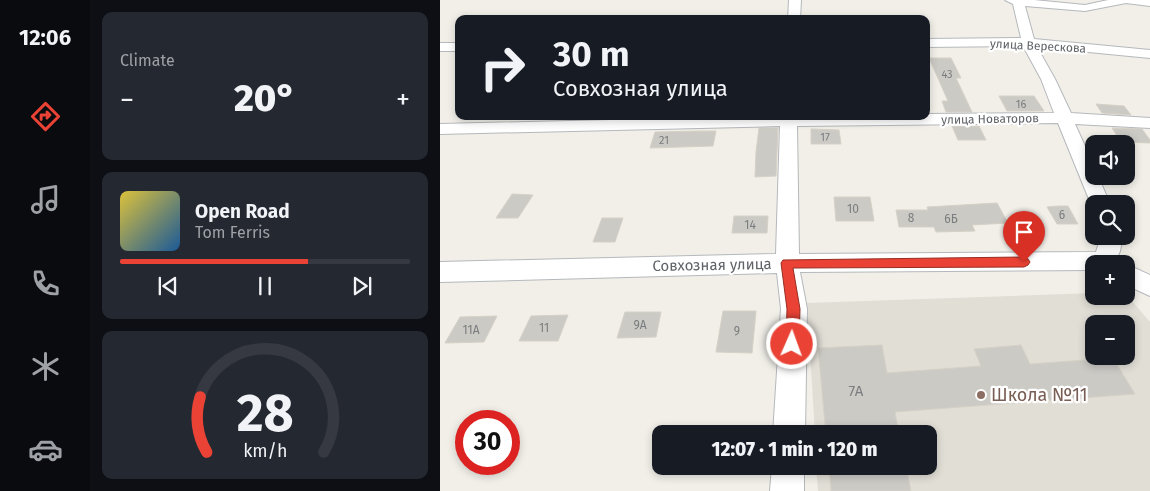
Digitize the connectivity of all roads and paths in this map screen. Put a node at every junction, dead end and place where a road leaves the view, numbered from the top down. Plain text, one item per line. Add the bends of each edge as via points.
1 (795, 0) edge
2 (1016, 1) edge
3 (1150, 3) edge
4 (794, 15) edge
5 (1028, 42) junction
6 (930, 43) edge
7 (440, 47) edge
8 (455, 47) edge
9 (1150, 54) edge
10 (930, 118) edge
11 (1063, 118) junction
12 (726, 120) edge
13 (789, 120) edge
14 (1150, 123) edge
15 (440, 129) edge
16 (1096, 195) edge
17 (787, 263) junction
18 (1085, 263) edge
19 (440, 272) edge
20 (1135, 278) edge
21 (1150, 286) edge
22 (789, 425) edge
23 (788, 475) edge
24 (787, 491) edge

1 - 4 street
2 - 3 street via 1085,8 1126,0
2 - 5 street
5 - 6 street, улица Верескова
5 - 9 street, улица Верескова
5 - 11 street via 1048,79
7 - 8 street
10 - 11 street, улица Новаторов
11 - 14 street, улица Новаторов
11 - 16 street
12 - 15 street, улица Новаторов
13 - 17 street
17 - 18 street, Совхозная улица
17 - 19 street, Совхозная улица
17 - 22 street via 794,309
20 - 21 street
23 - 24 street

